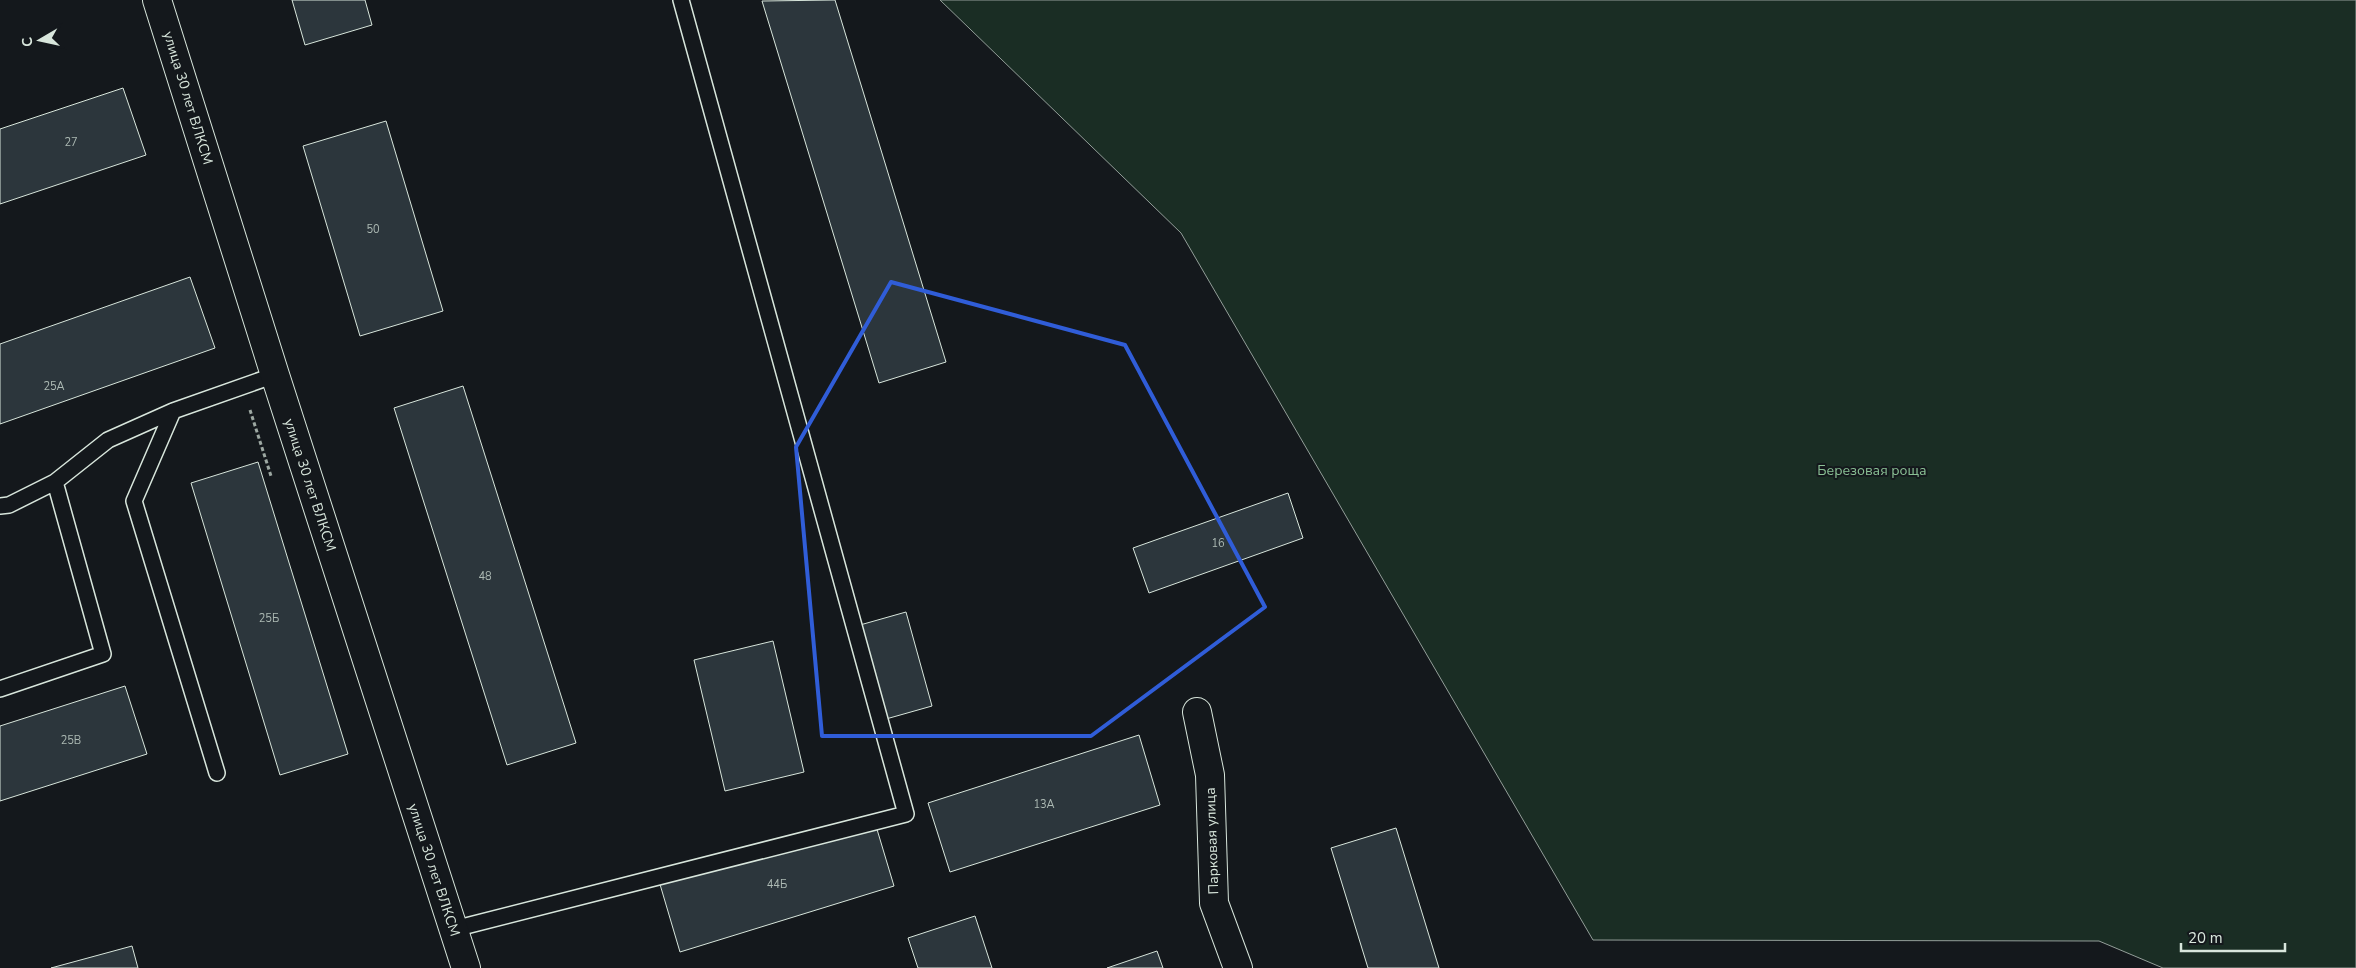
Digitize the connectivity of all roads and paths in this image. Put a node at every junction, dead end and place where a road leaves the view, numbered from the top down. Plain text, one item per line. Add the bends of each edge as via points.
1 (158, 0) edge
2 (681, 0) edge
3 (275, 376) junction
4 (173, 411) junction
5 (55, 482) junction
6 (0, 506) edge
7 (0, 689) edge
8 (1197, 712) dead end
9 (217, 773) dead end
10 (454, 929) junction
11 (466, 968) edge
12 (1238, 968) edge

1 - 3 street, улица 30 лет ВЛКСМ
2 - 10 lane via 906,814
3 - 4 lane
3 - 10 street, улица 30 лет ВЛКСМ
4 - 5 lane via 108,440
4 - 9 lane via 134,501
5 - 6 lane via 9,505
5 - 7 lane via 103,654
8 - 12 street, Парковая улица via 1210,775 1214,903
10 - 11 street, улица 30 лет ВЛКСМ

